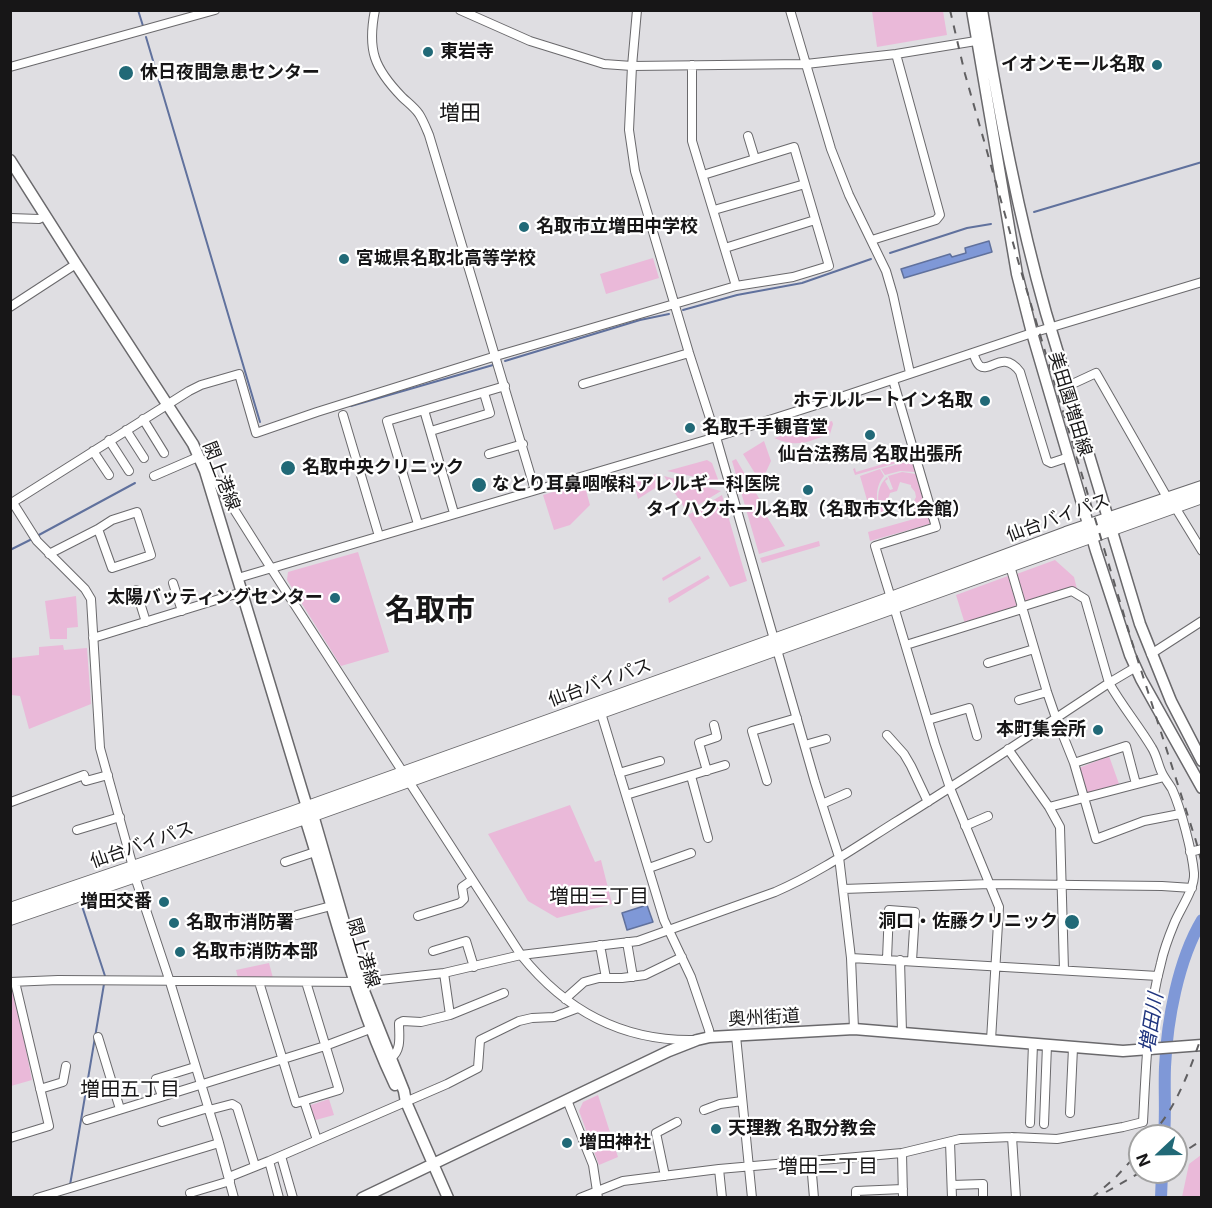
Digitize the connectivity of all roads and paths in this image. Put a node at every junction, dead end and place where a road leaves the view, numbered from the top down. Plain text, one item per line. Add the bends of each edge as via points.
1 (214, 10) edge
2 (375, 10) edge
3 (460, 10) edge
4 (637, 10) edge
5 (790, 10) edge
6 (972, 10) edge
7 (982, 10) edge
8 (982, 40) junction
9 (896, 54) junction
10 (806, 64) junction
11 (692, 65) junction
12 (632, 66) junction
13 (10, 67) edge
14 (748, 136) dead end
15 (755, 159) junction
16 (10, 160) edge
17 (703, 175) junction
18 (805, 184) junction
19 (714, 210) junction
20 (45, 216) junction
21 (10, 218) edge
22 (815, 220) junction
23 (872, 240) junction
24 (725, 248) junction
25 (76, 264) junction
26 (1202, 282) edge
27 (736, 286) junction
28 (675, 305) junction
29 (10, 306) edge
30 (1051, 327) junction
31 (1032, 333) junction
32 (689, 353) junction
33 (973, 353) junction
34 (496, 356) junction
35 (910, 373) junction
36 (893, 380) junction
37 (583, 384) dead end
38 (505, 386) junction
39 (1068, 386) junction
40 (484, 393) junction
41 (166, 404) junction
42 (424, 410) junction
43 (343, 416) dead end
44 (143, 419) junction
45 (126, 430) junction
46 (431, 431) junction
47 (716, 436) junction
48 (110, 440) junction
49 (193, 444) junction
50 (523, 444) junction
51 (93, 451) junction
52 (164, 453) dead end
53 (489, 454) dead end
54 (198, 457) junction
55 (1069, 457) junction
56 (144, 458) dead end
57 (129, 471) dead end
58 (109, 476) dead end
59 (154, 476) dead end
60 (1202, 487) edge
61 (535, 490) junction
62 (1202, 497) edge
63 (215, 502) junction
64 (230, 502) junction
65 (12, 503) edge
66 (1172, 503) junction
67 (454, 513) junction
68 (418, 524) junction
69 (1111, 524) junction
70 (98, 530) junction
71 (1091, 531) junction
72 (379, 536) junction
73 (1202, 551) edge
74 (50, 554) junction
75 (1010, 566) junction
76 (271, 568) junction
77 (238, 578) junction
78 (173, 583) dead end
79 (136, 590) dead end
80 (242, 592) junction
81 (892, 602) junction
82 (1022, 608) junction
83 (182, 611) junction
84 (1202, 621) edge
85 (146, 622) junction
86 (93, 638) junction
87 (776, 644) junction
88 (906, 645) junction
89 (1034, 649) junction
90 (1151, 654) junction
91 (988, 663) dead end
92 (1136, 667) junction
93 (1110, 683) junction
94 (1047, 692) junction
95 (1018, 700) dead end
96 (601, 713) junction
97 (797, 718) junction
98 (1056, 718) junction
99 (928, 720) junction
100 (714, 725) dead end
101 (887, 735) dead end
102 (977, 736) dead end
103 (826, 739) dead end
104 (805, 745) junction
105 (1008, 749) junction
106 (660, 761) dead end
107 (1202, 761) edge
108 (1074, 763) junction
109 (725, 765) dead end
110 (707, 771) junction
111 (619, 773) junction
112 (108, 775) junction
113 (691, 776) junction
114 (405, 777) junction
115 (1164, 777) junction
116 (767, 781) dead end
117 (1136, 784) junction
118 (950, 788) junction
119 (1202, 788) edge
120 (847, 794) dead end
121 (626, 795) junction
122 (1084, 798) junction
123 (11, 802) edge
124 (928, 802) junction
125 (822, 804) junction
126 (1049, 807) junction
127 (308, 813) junction
128 (1180, 814) junction
129 (988, 816) dead end
130 (120, 817) junction
131 (965, 826) junction
132 (77, 830) dead end
133 (708, 838) dead end
134 (1202, 849) edge
135 (315, 852) junction
136 (1190, 852) junction
137 (691, 853) dead end
138 (839, 857) junction
139 (285, 862) dead end
140 (649, 868) junction
141 (134, 872) junction
142 (472, 880) junction
143 (990, 884) junction
144 (1061, 885) junction
145 (1192, 888) junction
146 (843, 889) junction
147 (331, 906) junction
148 (10, 909) edge
149 (297, 915) dead end
150 (418, 916) dead end
151 (10, 919) edge
152 (669, 930) junction
153 (627, 942) junction
154 (600, 945) junction
155 (432, 951) dead end
156 (521, 955) junction
157 (682, 957) junction
158 (851, 958) junction
159 (887, 959) junction
160 (900, 960) junction
161 (912, 961) junction
162 (996, 966) junction
163 (474, 967) junction
164 (1064, 970) junction
165 (444, 973) junction
166 (1158, 976) junction
167 (633, 977) junction
168 (606, 978) junction
169 (259, 981) junction
170 (13, 982) edge
171 (170, 982) junction
172 (306, 982) junction
173 (358, 982) junction
174 (504, 993) dead end
175 (565, 999) junction
176 (578, 1008) junction
177 (450, 1015) junction
178 (370, 1029) junction
179 (854, 1029) junction
180 (902, 1032) junction
181 (736, 1036) junction
182 (98, 1037) dead end
183 (710, 1037) junction
184 (658, 1038) junction
185 (697, 1040) junction
186 (991, 1040) junction
187 (1033, 1044) junction
188 (1202, 1044) edge
189 (1047, 1045) junction
190 (325, 1046) junction
191 (1073, 1048) junction
192 (1148, 1049) junction
193 (669, 1051) junction
194 (391, 1058) junction
195 (282, 1059) junction
196 (66, 1066) dead end
197 (195, 1067) junction
198 (201, 1085) junction
199 (40, 1089) junction
200 (162, 1096) junction
201 (567, 1100) junction
202 (304, 1101) junction
203 (742, 1101) junction
204 (406, 1102) junction
205 (120, 1109) junction
206 (208, 1109) junction
207 (704, 1110) dead end
208 (1070, 1113) dead end
209 (87, 1120) dead end
210 (162, 1122) dead end
211 (677, 1122) dead end
212 (1030, 1123) dead end
213 (1044, 1124) dead end
214 (1012, 1137) junction
215 (10, 1138) edge
216 (317, 1140) junction
217 (950, 1142) junction
218 (219, 1143) junction
219 (902, 1153) junction
220 (280, 1156) junction
221 (269, 1161) junction
222 (811, 1161) junction
223 (433, 1164) junction
224 (255, 1166) junction
225 (748, 1166) junction
226 (719, 1169) junction
227 (665, 1176) junction
228 (230, 1179) junction
229 (952, 1185) junction
230 (190, 1193) dead end
231 (903, 1193) edge
232 (598, 1194) edge
233 (37, 1197) edge
234 (234, 1197) edge
235 (279, 1197) edge
236 (293, 1197) edge
237 (362, 1197) edge
238 (448, 1197) edge
239 (580, 1197) edge
240 (722, 1197) edge
241 (752, 1197) edge
242 (814, 1197) edge
243 (856, 1197) edge
244 (952, 1197) edge
245 (983, 1197) edge
246 (1016, 1197) edge

1 - 13 street
2 - 34 street via 371,35 377,66 417,111 429,135
3 - 12 street via 530,41 604,64
4 - 12 street
5 - 10 street
6 - 8 main road, 美田園増田線
7 - 8 main road, 美田園増田線
8 - 9 street
8 - 30 main road, 美田園増田線 via 1033,266
8 - 31 main road, 美田園増田線 via 1017,274
9 - 10 street
9 - 23 street via 940,215 936,220
10 - 11 street
10 - 23 street via 831,149
11 - 12 street
11 - 17 street via 692,141
12 - 28 street via 632,156
14 - 15 street
15 - 17 street
15 - 18 street via 794,147
16 - 20 main road, 閖上港線
17 - 19 street
18 - 19 street
18 - 22 street
19 - 24 street
20 - 21 street
20 - 25 main road, 閖上港線
22 - 24 street
22 - 27 street via 829,266 793,277
23 - 35 street via 893,295
24 - 27 street
25 - 29 street
25 - 41 main road, 閖上港線
26 - 30 street
27 - 28 street
28 - 32 street
28 - 34 street
30 - 31 street
30 - 39 main road, 美田園増田線
31 - 33 street
31 - 55 main road, 美田園増田線
32 - 37 street
32 - 47 street
33 - 35 street
33 - 55 street via 981,367 1005,362 1016,366 1047,461
34 - 38 street
34 - 41 street via 256,433 239,374 201,385
35 - 36 street
36 - 47 street
36 - 81 street via 936,527 875,546
38 - 40 street
38 - 50 street
39 - 66 street via 1096,373
39 - 69 main road, 美田園増田線
40 - 42 street
40 - 46 street via 490,413
41 - 44 street
41 - 49 main road, 閖上港線
42 - 46 street
42 - 68 street via 387,421
43 - 72 street
44 - 45 street
44 - 52 street
45 - 48 street
45 - 56 street
46 - 67 street
47 - 61 street
47 - 87 street
48 - 51 street
48 - 57 street
49 - 54 main road, 閖上港線
49 - 64 street
50 - 53 street
50 - 61 street
51 - 58 street
51 - 65 street
54 - 59 street
54 - 63 main road, 閖上港線
55 - 71 main road, 美田園増田線
60 - 66 highway, 仙台バイパス
61 - 67 street
62 - 66 highway, 仙台バイパス
63 - 64 street
63 - 77 main road, 閖上港線
64 - 76 street
65 - 74 street
66 - 69 highway, 仙台バイパス
66 - 73 street
67 - 68 street
68 - 72 street
69 - 71 highway, 仙台バイパス
69 - 90 main road, 美田園増田線
70 - 70 street via 112,520 137,512 151,555 112,568
70 - 74 street
71 - 75 highway, 仙台バイパス
71 - 81 highway, 仙台バイパス
71 - 92 main road, 美田園増田線
72 - 76 street
74 - 86 street via 89,594
75 - 81 highway, 仙台バイパス
75 - 82 street
76 - 77 street
76 - 114 street
77 - 80 main road, 閖上港線
78 - 83 street
79 - 85 street
80 - 83 street
80 - 127 main road, 閖上港線
81 - 87 highway, 仙台バイパス
81 - 88 street
82 - 88 street
82 - 89 street
82 - 93 street via 1072,591 1085,599
83 - 85 street
84 - 90 street
85 - 86 street
86 - 112 street via 100,748
87 - 96 highway, 仙台バイパス
87 - 97 street
87 - 114 highway, 仙台バイパス
88 - 99 street
89 - 91 street
89 - 94 street
90 - 107 main road, 美田園増田線
92 - 93 street
92 - 119 main road, 美田園増田線
93 - 98 street
93 - 115 street via 1152,748
94 - 95 street
94 - 98 street
96 - 111 street
96 - 114 highway, 仙台バイパス
97 - 104 street
97 - 116 street via 752,731
98 - 105 street
98 - 108 street
99 - 102 street via 969,708
99 - 118 street
100 - 110 street via 717,737 699,743
101 - 124 street via 904,754
103 - 104 street
104 - 125 street
105 - 118 street
105 - 126 street
106 - 111 street
108 - 117 street via 1126,746
108 - 122 street
109 - 110 street
110 - 113 street
111 - 121 street
112 - 123 street via 86,781 84,775
112 - 130 street
113 - 121 street
113 - 133 street
114 - 127 highway, 仙台バイパス
114 - 142 street
115 - 117 street
115 - 128 street
117 - 122 street
118 - 124 street
118 - 131 street
120 - 125 street
121 - 140 street
122 - 126 street
122 - 128 street via 1096,838 1144,821
124 - 138 street
125 - 138 street
126 - 144 street via 1060,826
127 - 135 main road, 閖上港線
127 - 141 highway, 仙台バイパス
127 - 173 main road, 閖上港線
128 - 136 street
129 - 131 street
130 - 132 street
130 - 141 street
131 - 143 street
134 - 136 street
135 - 139 street
135 - 147 main road, 閖上港線
136 - 145 street
137 - 140 street
138 - 146 street
138 - 152 street via 794,884
140 - 152 street
141 - 148 highway, 仙台バイパス
141 - 151 highway, 仙台バイパス
141 - 171 street
142 - 150 street via 462,887 464,899 460,903
142 - 156 street
143 - 144 street
143 - 146 street
143 - 162 street via 999,908
144 - 145 street
144 - 164 street
145 - 166 street via 1174,923
146 - 158 street
147 - 149 street
147 - 173 main road, 閖上港線
152 - 153 street
152 - 157 street
153 - 154 street
153 - 167 street
154 - 156 street
154 - 168 street
155 - 163 street via 466,941
156 - 163 street
156 - 175 street
157 - 167 street
157 - 183 street
158 - 159 street
158 - 179 street
159 - 160 street
159 - 161 street via 889,910 915,912
160 - 161 street
160 - 180 street
161 - 162 street
162 - 164 street
162 - 186 street
163 - 165 street
164 - 166 street
165 - 173 street
165 - 177 street
166 - 192 street
167 - 168 street
168 - 175 street via 584,982
169 - 171 street
169 - 172 street
169 - 195 street
170 - 171 street
170 - 199 street
171 - 197 street
172 - 173 street
172 - 190 street
173 - 178 main road, 閖上港線
173 - 194 main road, 閖上港線
174 - 177 street
175 - 176 street
176 - 184 street via 614,1027
176 - 204 street via 554,1017 519,1021 480,1040 478,1068
177 - 194 street via 399,1023 398,1049
178 - 190 street
178 - 204 main road, 閖上港線
179 - 180 main road, 奥州街道
179 - 181 main road, 奥州街道
180 - 186 main road, 奥州街道
181 - 183 main road, 奥州街道
181 - 203 street
182 - 205 street
183 - 185 main road, 奥州街道
184 - 185 street
184 - 193 street
185 - 193 main road, 奥州街道
186 - 187 main road, 奥州街道
187 - 189 main road, 奥州街道
187 - 212 street
188 - 192 main road, 奥州街道
189 - 191 main road, 奥州街道
189 - 213 street
190 - 195 street
190 - 202 street via 339,1090
191 - 192 main road, 奥州街道
191 - 208 street
192 - 214 street via 1143,1122 1057,1139
193 - 201 main road, 奥州街道
194 - 204 main road, 閖上港線
195 - 198 street
195 - 202 street via 296,1103
196 - 199 street via 63,1082
197 - 198 street
197 - 200 street via 156,1079
198 - 200 street
198 - 206 street
199 - 215 street via 49,1126
200 - 205 street
201 - 223 main road, 奥州街道
201 - 232 street via 593,1165
202 - 216 street
203 - 207 street
203 - 225 street
204 - 216 street
204 - 223 main road, 閖上港線
205 - 209 street
206 - 210 street
206 - 218 street
206 - 224 street via 232,1104 237,1107
211 - 227 street via 656,1133
214 - 217 street
214 - 246 street
216 - 220 street
217 - 219 street
217 - 229 street
218 - 228 street
218 - 233 street
219 - 222 street
219 - 231 street
220 - 221 street
220 - 236 street
221 - 224 street
221 - 235 street
222 - 225 street
222 - 242 street
223 - 237 main road, 奥州街道
223 - 238 main road, 閖上港線
224 - 228 street
225 - 226 street
225 - 241 street
226 - 227 street
226 - 240 street
227 - 232 street via 623,1181
228 - 230 street
228 - 234 street
229 - 244 street
229 - 245 street via 983,1184
231 - 243 street via 856,1191
232 - 239 street

